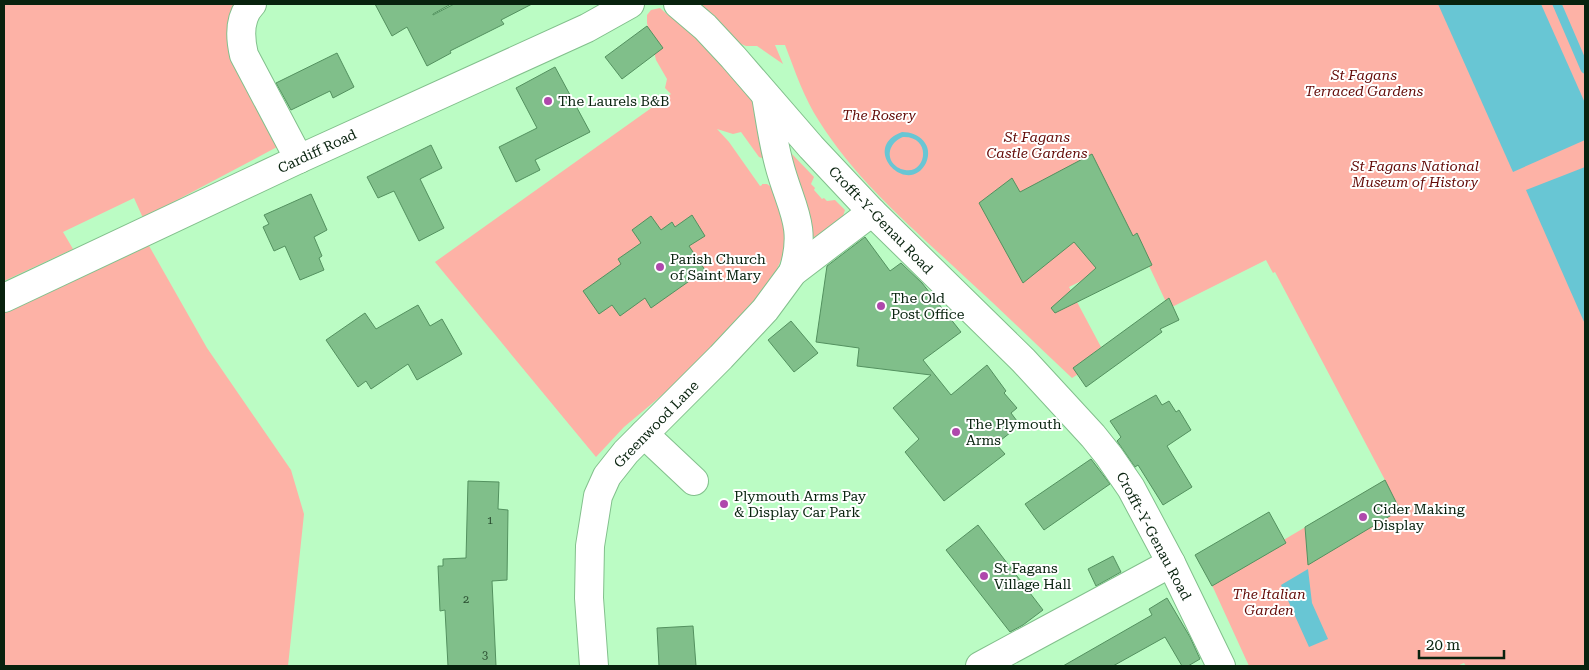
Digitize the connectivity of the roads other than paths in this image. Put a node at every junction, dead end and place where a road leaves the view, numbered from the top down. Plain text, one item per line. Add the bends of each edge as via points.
1 (252, 4) edge
2 (630, 4) edge
3 (678, 4) edge
4 (766, 94) junction
5 (299, 159) junction
6 (872, 212) junction
7 (793, 272) junction
8 (4, 298) edge
9 (644, 434) junction
10 (694, 481) dead end
11 (1171, 562) junction
12 (594, 666) edge
13 (980, 666) edge
14 (1221, 666) edge

1 - 5 street via 242,24 240,40 244,55
2 - 5 street, Cardiff Road via 588,28
3 - 4 street, Crofft-Y-Genau Road via 705,27
4 - 6 street, Crofft-Y-Genau Road
4 - 7 street, Greenwood Lane via 778,161 797,216 799,255
5 - 8 street, Cardiff Road
6 - 7 street, Greenwood Lane
6 - 11 street, Crofft-Y-Genau Road via 1023,360 1093,436 1131,488
7 - 9 street, Greenwood Lane via 765,310
9 - 10 street
9 - 12 street, Greenwood Lane via 607,476 598,496 589,573
11 - 13 street
11 - 14 street, Crofft-Y-Genau Road

